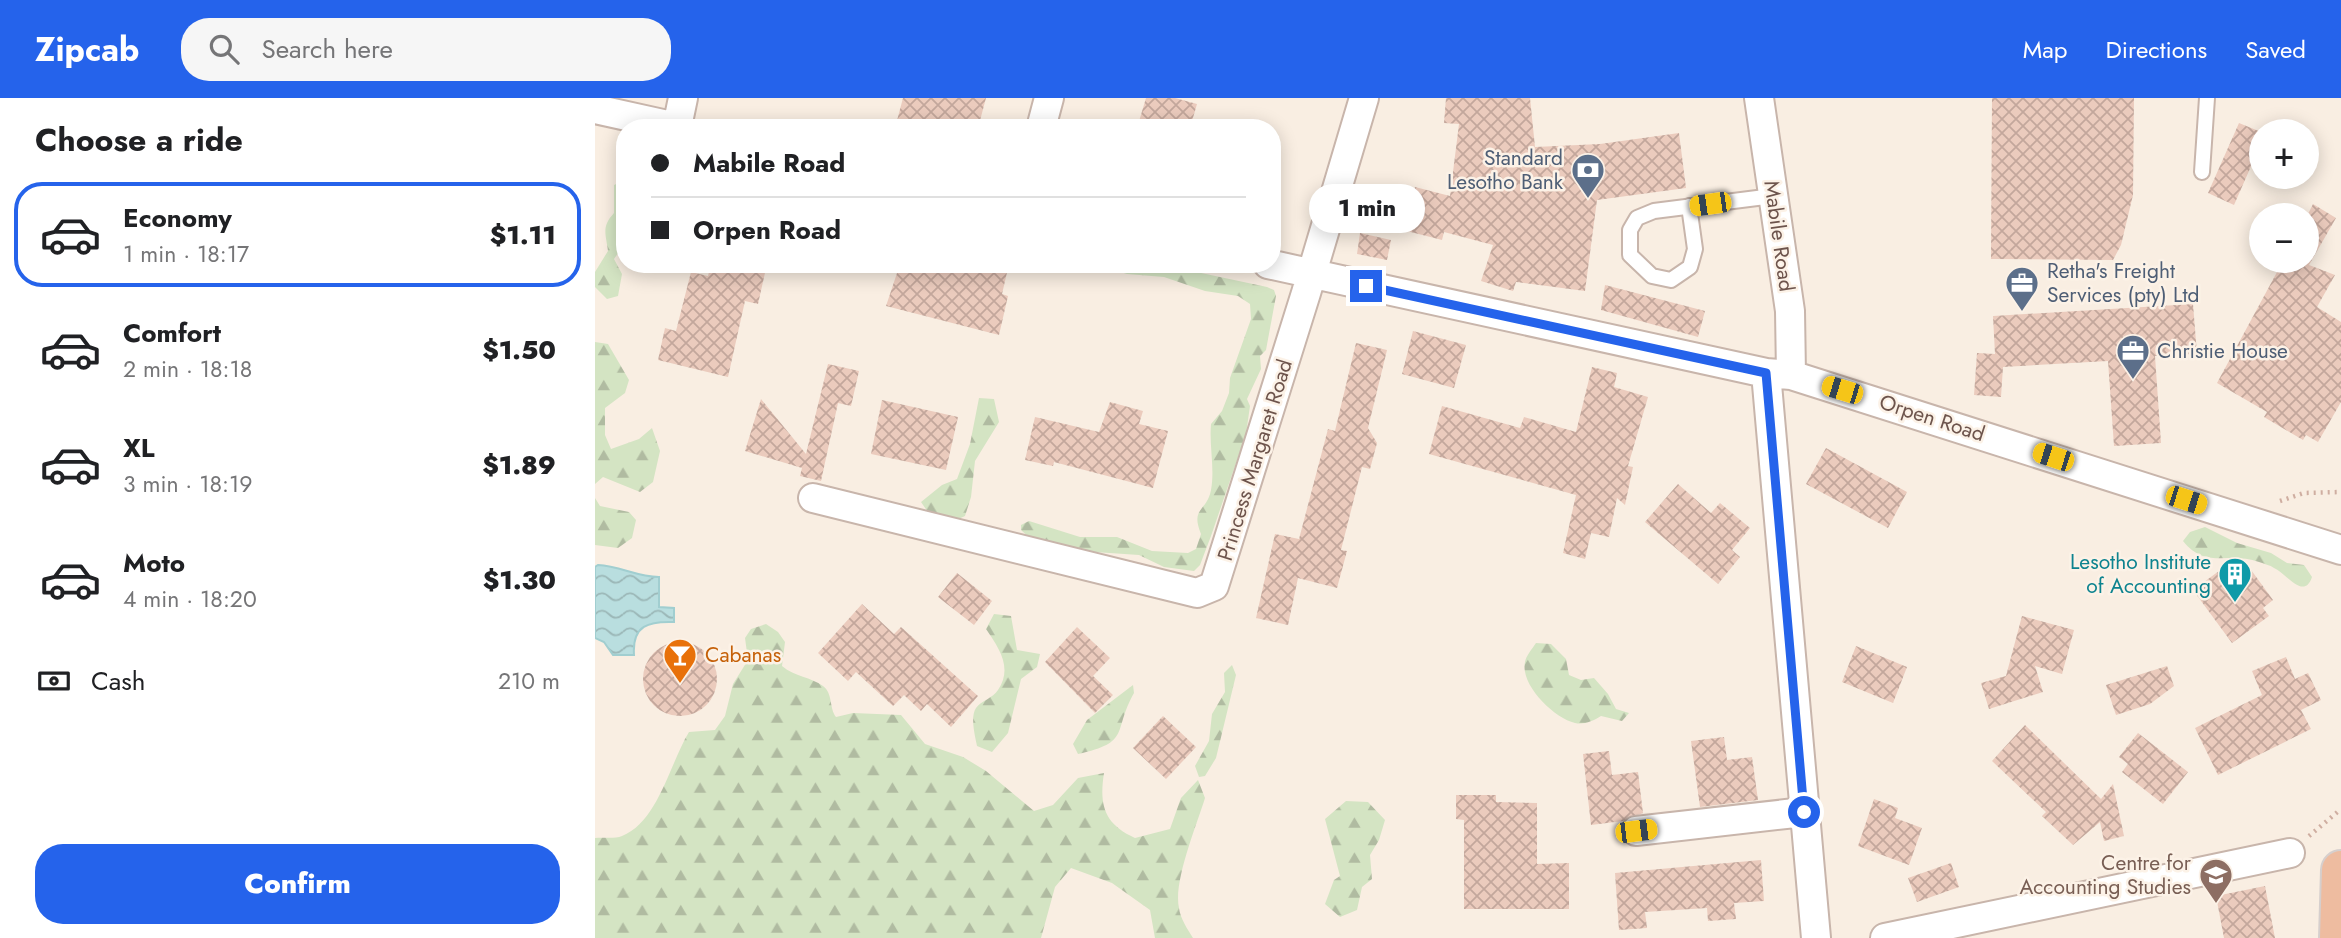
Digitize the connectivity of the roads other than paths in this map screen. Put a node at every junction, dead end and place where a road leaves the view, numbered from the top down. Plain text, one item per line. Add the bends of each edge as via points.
1 (684, 98) edge
2 (1049, 98) edge
3 (1363, 98) edge
4 (1759, 98) edge
5 (2207, 98) edge
6 (595, 109) edge
7 (642, 119) edge
8 (680, 119) edge
9 (1043, 119) edge
10 (2202, 172) dead end
11 (1773, 196) junction
12 (1689, 206) junction
13 (1281, 267) edge
14 (1312, 275) junction
15 (1779, 374) junction
16 (813, 498) dead end
17 (2341, 550) edge
18 (1804, 812) junction
19 (1636, 831) dead end
20 (2290, 853) road end
21 (2341, 870) edge
22 (1816, 938) edge
23 (1885, 938) edge
24 (2339, 938) edge

1 - 8 street
2 - 9 street
3 - 14 street, Princess Margaret Road
4 - 11 street, Mabile Road
5 - 10 lane
6 - 7 street
11 - 12 lane
11 - 15 street, Mabile Road via 1790,311
12 - 12 lane via 1636,218 1630,230 1630,255 1652,275 1671,280 1690,267 1695,249
13 - 14 street, Orpen Road
14 - 15 street, Orpen Road
14 - 16 street, Princess Margaret Road via 1214,586 1197,593
15 - 17 street, Orpen Road
15 - 18 street, Mabile Road
18 - 19 street
18 - 22 street, Mabile Road
20 - 23 street
21 - 24 highway

